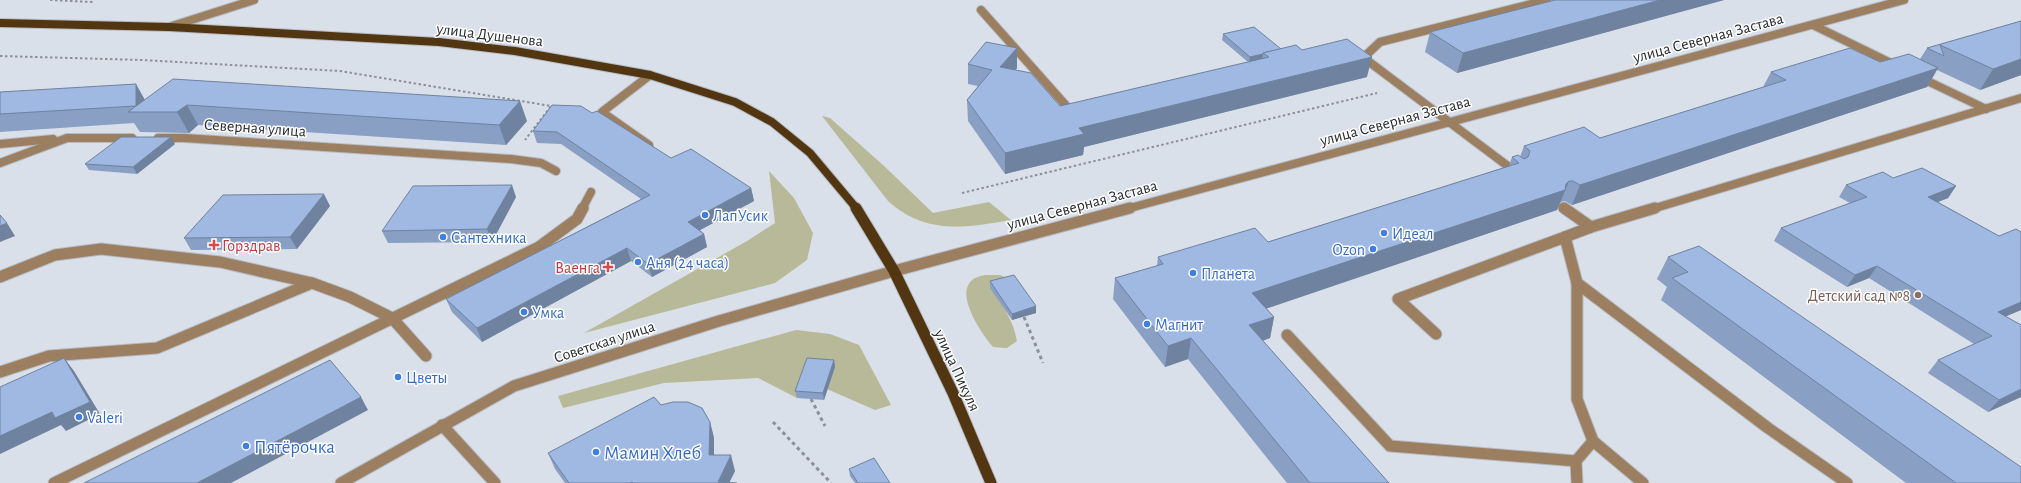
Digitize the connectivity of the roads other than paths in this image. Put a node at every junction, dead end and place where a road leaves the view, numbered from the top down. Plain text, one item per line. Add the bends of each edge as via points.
1 (254, 0) edge
2 (1547, 0) edge
3 (1904, 0) edge
4 (1886, 2) edge
5 (981, 10) dead end
6 (0, 23) edge
7 (1813, 25) junction
8 (168, 27) junction
9 (1353, 50) edge
10 (1363, 58) junction
11 (650, 75) junction
12 (2021, 98) edge
13 (1086, 106) edge
14 (1986, 109) junction
15 (1448, 121) junction
16 (67, 138) junction
17 (0, 144) edge
18 (652, 147) edge
19 (0, 163) edge
20 (556, 171) dead end
21 (1517, 173) edge
22 (591, 192) dead end
23 (1564, 208) edge
24 (1591, 227) junction
25 (1565, 237) junction
26 (894, 271) junction
27 (0, 277) edge
28 (312, 283) junction
29 (1577, 283) junction
30 (392, 318) junction
31 (1436, 334) dead end
32 (1287, 335) dead end
33 (426, 356) dead end
34 (0, 372) edge
35 (442, 425) junction
36 (1593, 441) junction
37 (1576, 461) junction
38 (54, 483) edge
39 (341, 483) edge
40 (495, 483) edge
41 (992, 483) edge
42 (1577, 483) edge
43 (1643, 483) edge
44 (1847, 483) edge

1 - 8 street
2 - 10 street via 1380,42
3 - 4 street, улица Северная Застава
4 - 7 street, улица Северная Застава
5 - 13 street via 1070,110
6 - 8 main road, улица Душенова
7 - 14 street
7 - 15 street, улица Северная Застава
8 - 11 main road, улица Душенова via 439,42 514,51
9 - 10 street
10 - 15 street
11 - 18 street via 602,112
11 - 26 main road, улица Душенова via 735,102 772,122 810,153 861,214
12 - 14 street
14 - 24 street
15 - 21 street
15 - 26 street, улица Северная Застава
16 - 17 street
16 - 19 street, Северная улица
16 - 20 street, Северная улица via 184,138 511,159 541,163
22 - 30 street via 578,219 539,247
23 - 24 street
24 - 25 street
25 - 29 street
25 - 31 street via 1398,299
26 - 35 street, Советская улица via 719,321 514,386
26 - 41 main road, улица Пикуля via 953,393
27 - 28 street via 55,255 101,249 220,262
28 - 30 street via 350,297
28 - 34 street via 157,348 49,356
29 - 36 street via 1577,399
29 - 44 street via 1768,428
30 - 33 street
30 - 38 street
32 - 37 street via 1390,446
35 - 39 street, Советская улица
35 - 40 street
36 - 37 street
36 - 43 street
37 - 42 street

